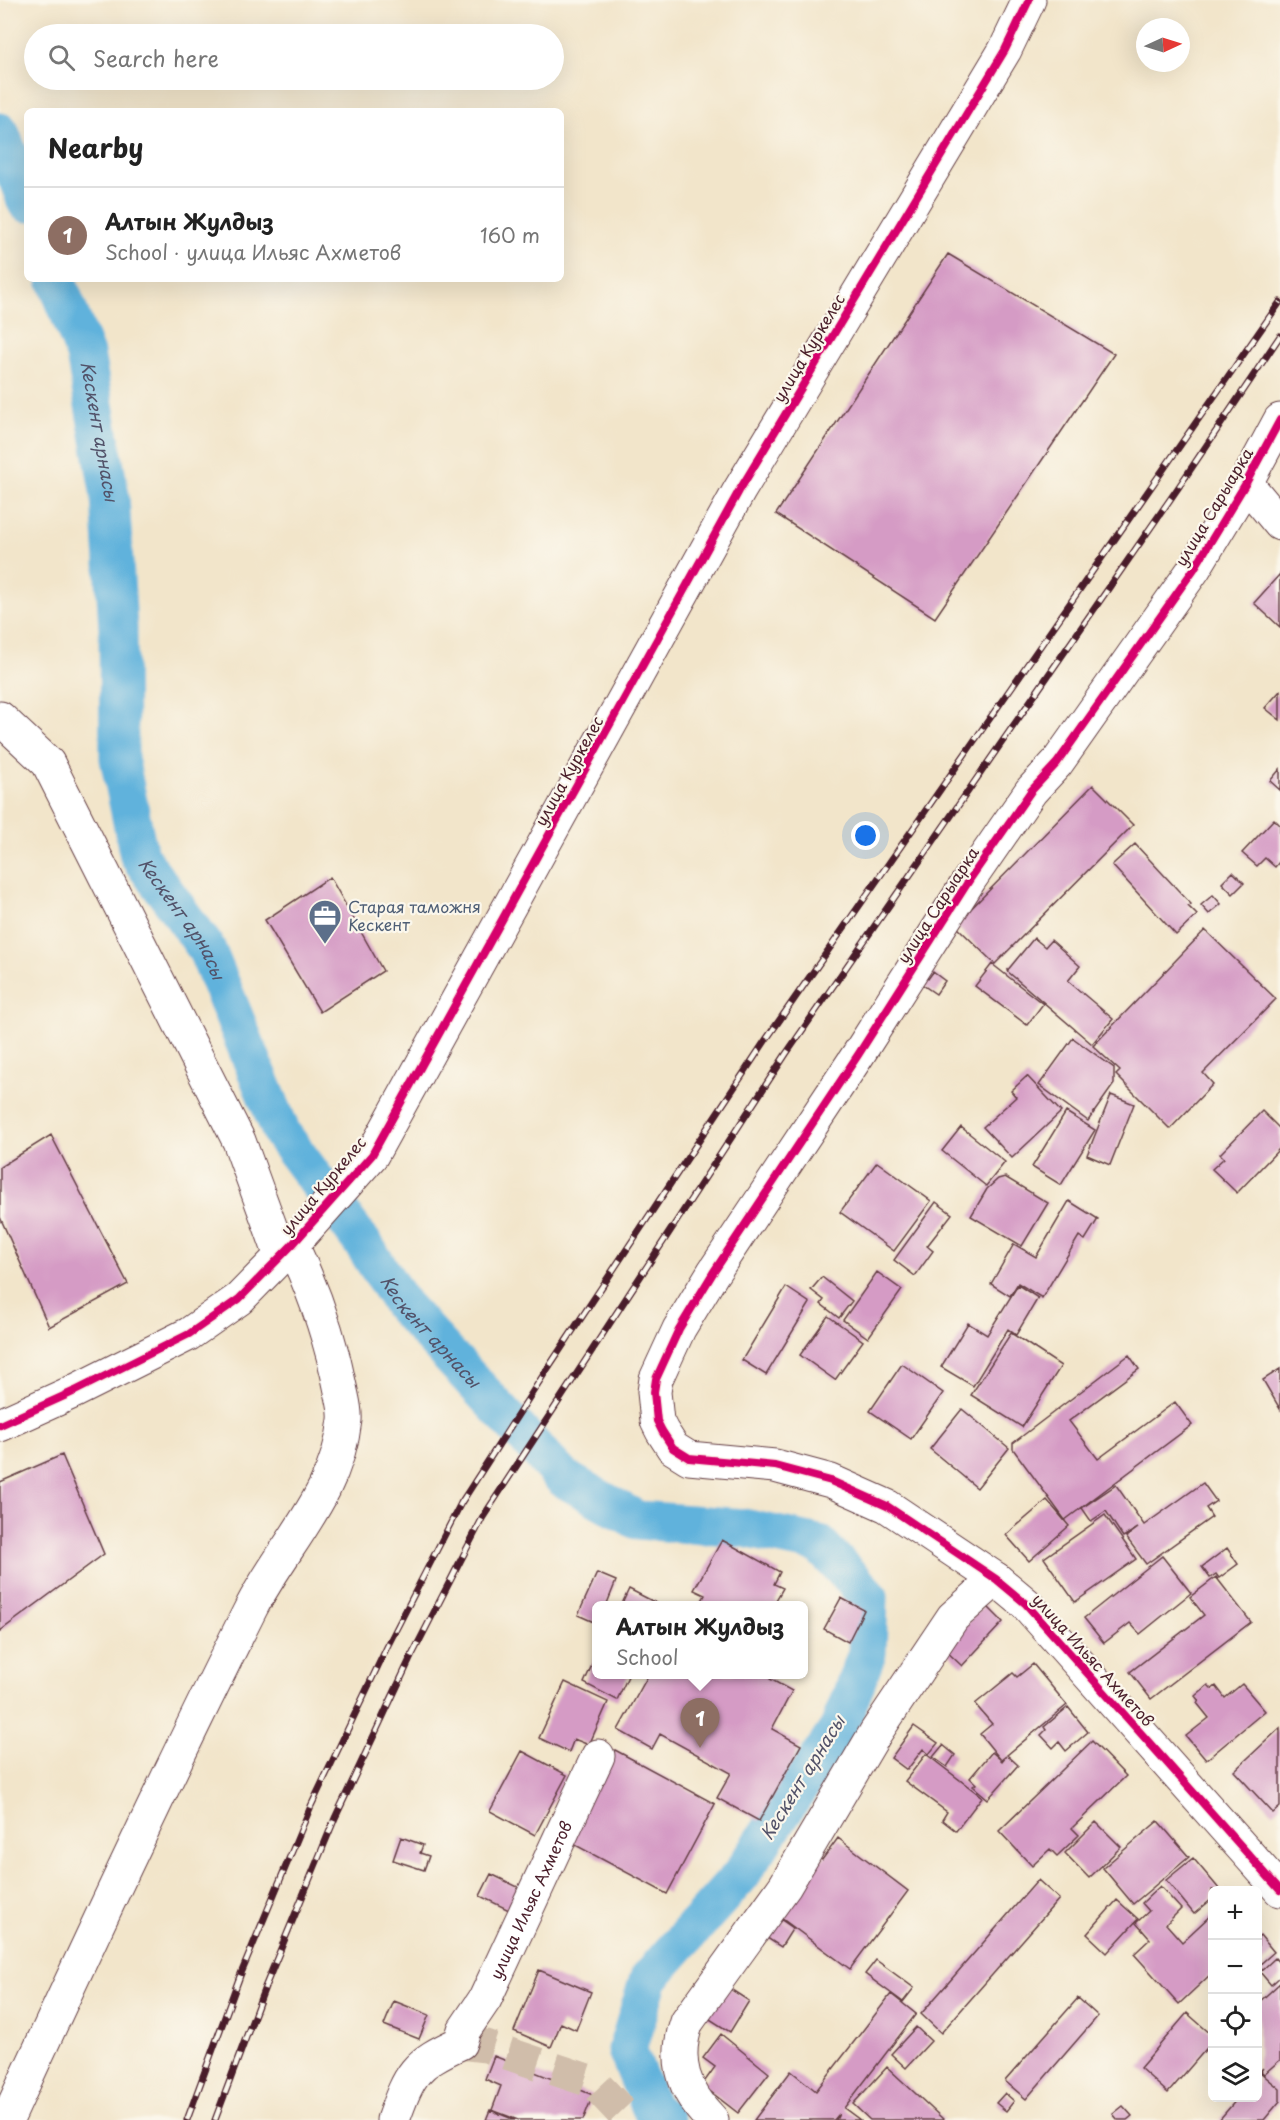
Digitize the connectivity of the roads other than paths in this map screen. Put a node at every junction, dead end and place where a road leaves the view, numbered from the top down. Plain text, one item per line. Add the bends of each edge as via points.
1 (1029, 0) edge
2 (1280, 420) edge
3 (1246, 483) junction
4 (1280, 524) edge
5 (0, 718) edge
6 (286, 1250) junction
7 (657, 1421) joint
8 (0, 1425) edge
9 (996, 1579) junction
10 (598, 1756) dead end
11 (1280, 1890) edge
12 (7, 2120) edge
13 (393, 2120) edge
14 (712, 2120) edge

1 - 6 street, улица Куркелес via 1005,50 739,491 372,1155
2 - 3 street, улица Сарыарка
3 - 4 street
3 - 7 street, улица Сарыарка via 1194,569 1113,686 1057,763 1031,790 970,879 713,1273 679,1329 656,1379
5 - 6 street via 48,763 239,1141
6 - 8 street, улица Куркелес via 239,1299 189,1334
6 - 12 street via 306,1276 335,1360 346,1417 337,1462 314,1510 262,1586 126,1861
7 - 9 street, улица Ильяс Ахметов via 673,1448 689,1458 776,1466 831,1481 887,1506
9 - 11 street, улица Ильяс Ахметов via 1026,1604
9 - 14 street via 953,1617 876,1732 785,1886 687,2022 681,2038 684,2078 698,2105
10 - 13 street, улица Ильяс Ахметов via 485,1999 460,2043 418,2067 404,2089

